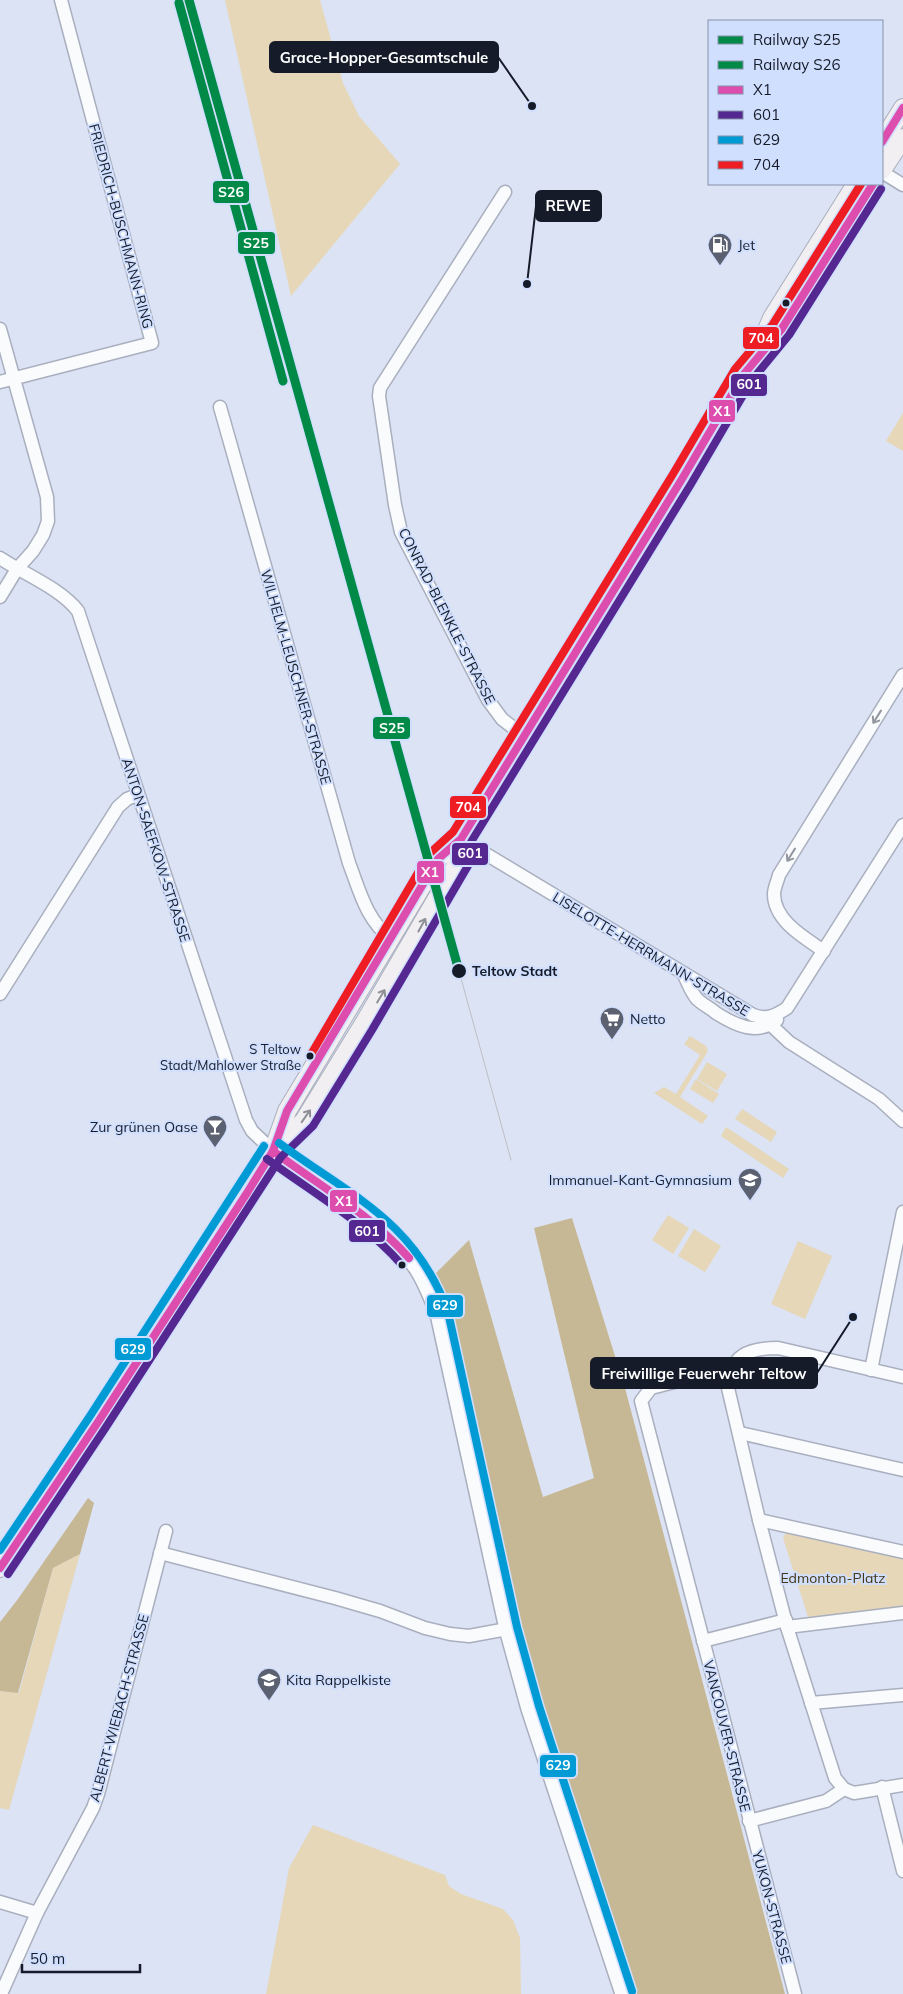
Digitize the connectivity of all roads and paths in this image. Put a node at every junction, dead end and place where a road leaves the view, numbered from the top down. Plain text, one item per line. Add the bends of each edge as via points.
1 (61, 0) edge
2 (903, 108) edge
3 (903, 138) edge
4 (883, 140) edge
5 (883, 169) edge
6 (883, 172) edge
7 (855, 185) edge
8 (872, 185) edge
9 (903, 185) edge
10 (505, 192) dead end
11 (0, 329) edge
12 (755, 359) junction
13 (13, 379) junction
14 (0, 382) edge
15 (220, 407) dead end
16 (0, 558) edge
17 (17, 569) junction
18 (0, 597) edge
19 (903, 675) edge
20 (524, 736) junction
21 (137, 794) junction
22 (903, 825) edge
23 (461, 840) junction
24 (391, 939) junction
25 (824, 951) junction
26 (684, 975) junction
27 (0, 994) edge
28 (787, 1008) junction
29 (771, 1025) junction
30 (903, 1120) edge
31 (273, 1152) junction
32 (903, 1212) edge
33 (732, 1367) junction
34 (871, 1370) junction
35 (903, 1377) edge
36 (740, 1433) junction
37 (903, 1470) edge
38 (759, 1520) junction
39 (166, 1531) dead end
40 (903, 1552) edge
41 (160, 1553) junction
42 (0, 1568) edge
43 (903, 1613) edge
44 (787, 1623) junction
45 (507, 1630) junction
46 (703, 1641) junction
47 (903, 1695) edge
48 (811, 1703) junction
49 (903, 1785) edge
50 (882, 1787) junction
51 (844, 1789) junction
52 (749, 1821) junction
53 (903, 1871) edge
54 (0, 1902) edge
55 (37, 1912) junction
56 (1, 1994) edge
57 (623, 1994) edge
58 (795, 1994) edge

1 - 13 street, FRIEDRICH-BUSCHMANN-RING via 152,343
2 - 4 main road
3 - 5 main road
6 - 9 street
7 - 12 main road via 772,318
8 - 12 main road via 781,330
10 - 20 street, CONRAD-BLENKLE-STRASSE via 380,388 379,396 401,532 488,700 502,718
11 - 13 street
12 - 20 main road
13 - 14 street
13 - 17 street via 47,497 48,521 33,551
15 - 24 street, WILHELM-LEUSCHNER-STRASSE via 349,863 367,911
16 - 17 street, ANTON-SAEFKOW-STRASSE
17 - 18 street
17 - 21 street, ANTON-SAEFKOW-STRASSE via 60,594 78,611
19 -> 25 street via 779,875 774,894 778,910 797,933
20 - 23 main road
21 - 27 street via 118,807
21 - 31 street, ANTON-SAEFKOW-STRASSE via 246,1120 252,1131
22 - 25 street
23 - 24 main road via 438,859
23 - 26 street, LISELOTTE-HERRMANN-STRASSE
31 -> 23 main road via 304,1121 398,967 460,859
24 - 31 main road via 287,1110
25 - 28 street
26 - 28 street, LISELOTTE-HERRMANN-STRASSE via 753,1015 773,1016
26 - 29 street via 698,1000 725,1019 747,1028
28 - 29 street
29 - 30 street via 788,1042 878,1099
31 - 42 main road
31 - 45 street via 378,1225 404,1252 423,1279 438,1314
32 - 34 street
33 - 34 street, VANCOUVER-STRASSE via 753,1350 778,1348
33 - 36 street via 728,1388
33 - 46 street, VANCOUVER-STRASSE via 651,1388 641,1401
34 - 35 street
36 - 37 street
36 - 38 street
38 - 40 street
38 - 44 street
39 - 41 street, ALBERT-WIEBACH-STRASSE
41 - 45 street via 344,1600 450,1634 469,1636
41 - 55 street, ALBERT-WIEBACH-STRASSE via 98,1794
43 - 44 street
44 - 46 street, VANCOUVER-STRASSE
44 - 48 street
45 - 57 street via 529,1708
46 - 52 street, VANCOUVER-STRASSE
47 - 48 street
48 - 51 street via 835,1778
49 - 50 street
50 - 51 street via 854,1793
50 - 53 street
51 - 52 street, VANCOUVER-STRASSE via 826,1801
52 - 58 street, YUKON-STRASSE
54 - 55 street
55 - 56 street, ALBERT-WIEBACH-STRASSE

